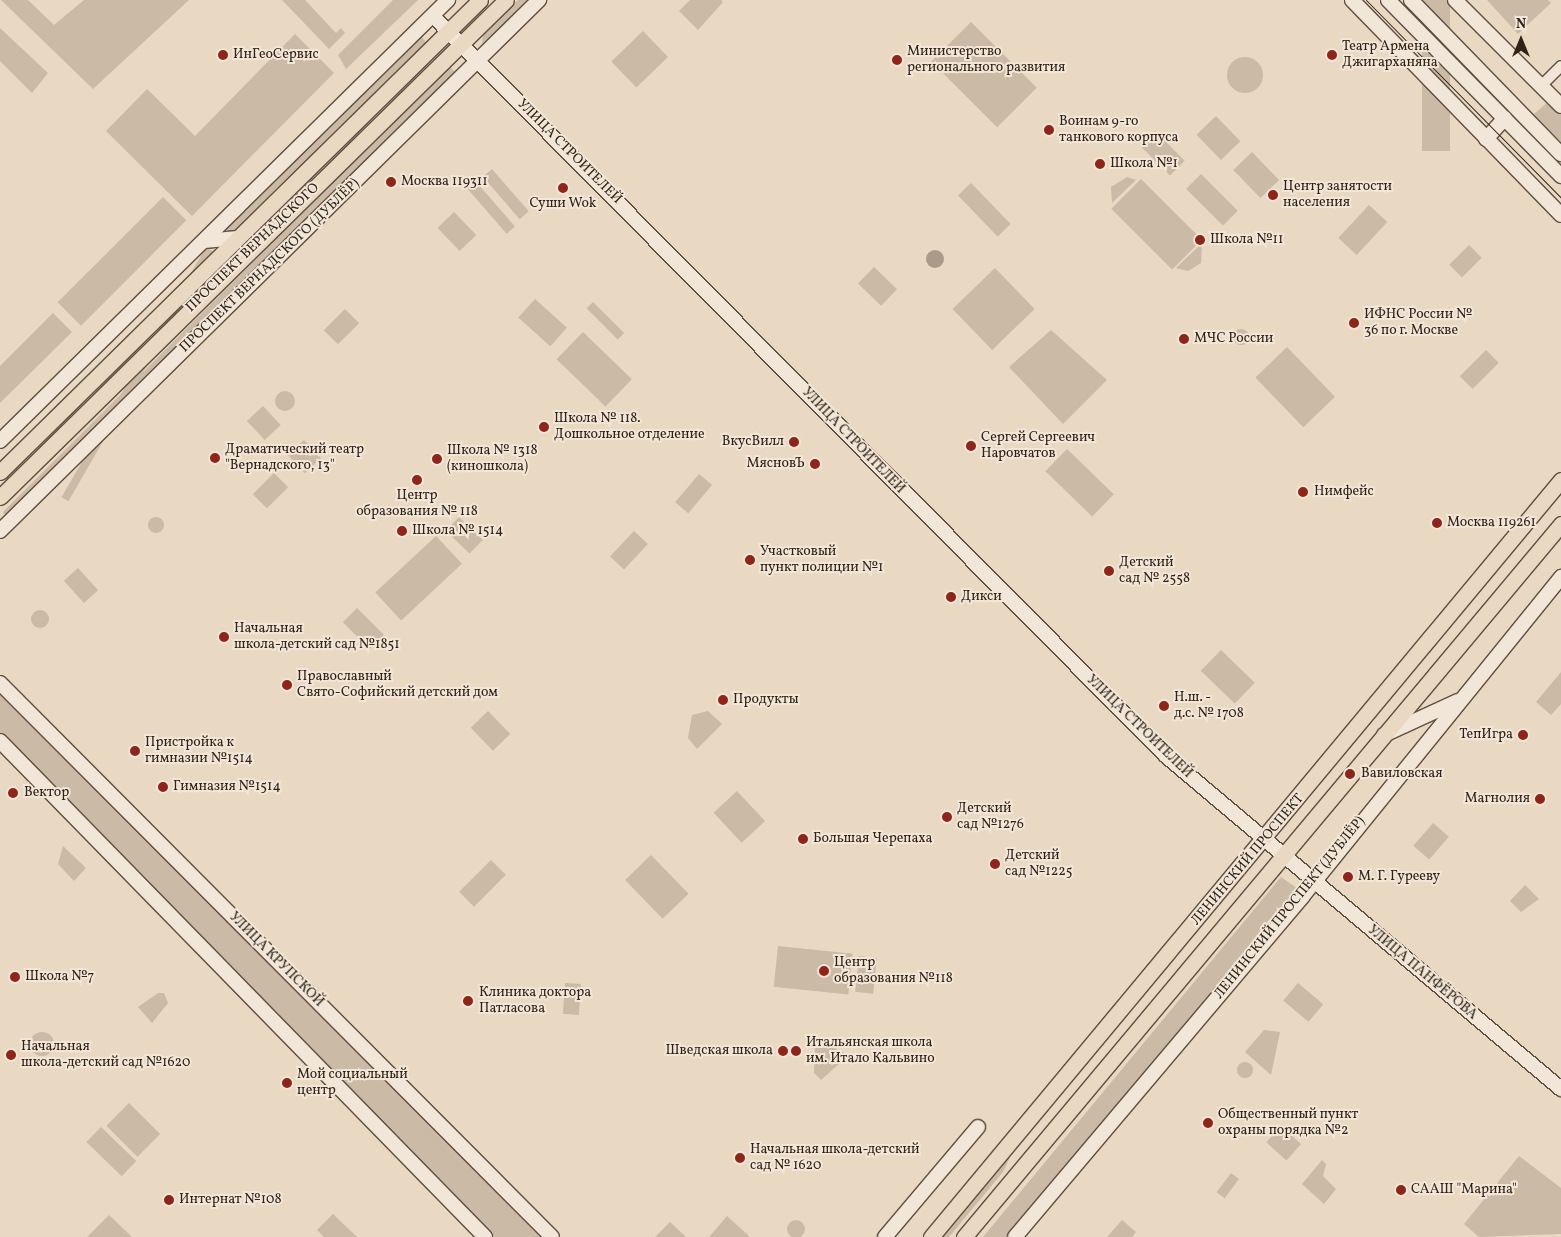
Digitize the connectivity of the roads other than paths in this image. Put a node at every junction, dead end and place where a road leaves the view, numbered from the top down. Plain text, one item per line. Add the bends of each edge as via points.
1 (448, 0) edge
2 (480, 0) edge
3 (506, 0) edge
4 (539, 0) edge
5 (1352, 0) edge
6 (1388, 0) edge
7 (1411, 0) edge
8 (1455, 0) edge
9 (433, 16) junction
10 (448, 31) junction
11 (461, 44) junction
12 (477, 62) junction
13 (1561, 66) edge
14 (1477, 68) junction
15 (1466, 79) junction
16 (1541, 86) junction
17 (1561, 106) edge
18 (1505, 118) junction
19 (1486, 139) junction
20 (1561, 154) edge
21 (1561, 176) edge
22 (1561, 215) edge
23 (238, 238) junction
24 (204, 241) junction
25 (0, 441) edge
26 (0, 472) edge
27 (1561, 480) edge
28 (0, 496) edge
29 (1561, 524) edge
30 (0, 531) edge
31 (1561, 577) edge
32 (0, 683) edge
33 (1461, 700) junction
34 (1384, 736) junction
35 (0, 741) edge
36 (1264, 842) junction
37 (1282, 857) junction
38 (1313, 883) junction
39 (1561, 1089) edge
40 (978, 1127) dead end
41 (485, 1237) edge
42 (552, 1237) edge
43 (885, 1237) edge
44 (931, 1237) edge
45 (964, 1237) edge
46 (1015, 1237) edge

1 - 9 street
2 - 10 main road, ПРОСПЕКТ ВЕРНАДСКОГО
3 - 11 main road, ПРОСПЕКТ ВЕРНАДСКОГО
4 - 12 street, ПРОСПЕКТ ВЕРНАДСКОГО (ДУБЛЁР)
5 - 19 street
6 - 15 street
7 - 14 street
8 - 16 street
9 - 10 street, УЛИЦА СТРОИТЕЛЕЙ
9 - 24 street
10 - 11 street, УЛИЦА СТРОИТЕЛЕЙ
10 - 23 main road, ПРОСПЕКТ ВЕРНАДСКОГО
11 - 12 street, УЛИЦА СТРОИТЕЛЕЙ
11 - 28 main road, ПРОСПЕКТ ВЕРНАДСКОГО
12 - 30 street, ПРОСПЕКТ ВЕРНАДСКОГО (ДУБЛЁР)
12 - 36 street, УЛИЦА СТРОИТЕЛЕЙ via 1166,756
13 - 16 street
14 - 15 street via 1476,77
14 - 20 street
15 - 18 street
16 - 17 street
18 - 19 street
18 - 21 street
19 - 22 street
23 - 24 street
23 - 26 main road, ПРОСПЕКТ ВЕРНАДСКОГО
24 - 25 street
27 - 36 main road, ЛЕНИНСКИЙ ПРОСПЕКТ
29 - 34 main road, ЛЕНИНСКИЙ ПРОСПЕКТ
31 - 33 street, ЛЕНИНСКИЙ ПРОСПЕКТ (ДУБЛЁР)
32 - 42 street, УЛИЦА КРУПСКОЙ
33 - 34 street
33 - 38 street, ЛЕНИНСКИЙ ПРОСПЕКТ (ДУБЛЁР)
34 - 37 main road, ЛЕНИНСКИЙ ПРОСПЕКТ
35 - 41 street
36 - 37 street, УЛИЦА СТРОИТЕЛЕЙ
36 - 44 main road, ЛЕНИНСКИЙ ПРОСПЕКТ
37 - 38 street, УЛИЦА ПАНФЁРОВА
37 - 45 main road, ЛЕНИНСКИЙ ПРОСПЕКТ
38 - 39 street, УЛИЦА ПАНФЁРОВА
38 - 46 street, ЛЕНИНСКИЙ ПРОСПЕКТ (ДУБЛЁР)
40 - 43 street

